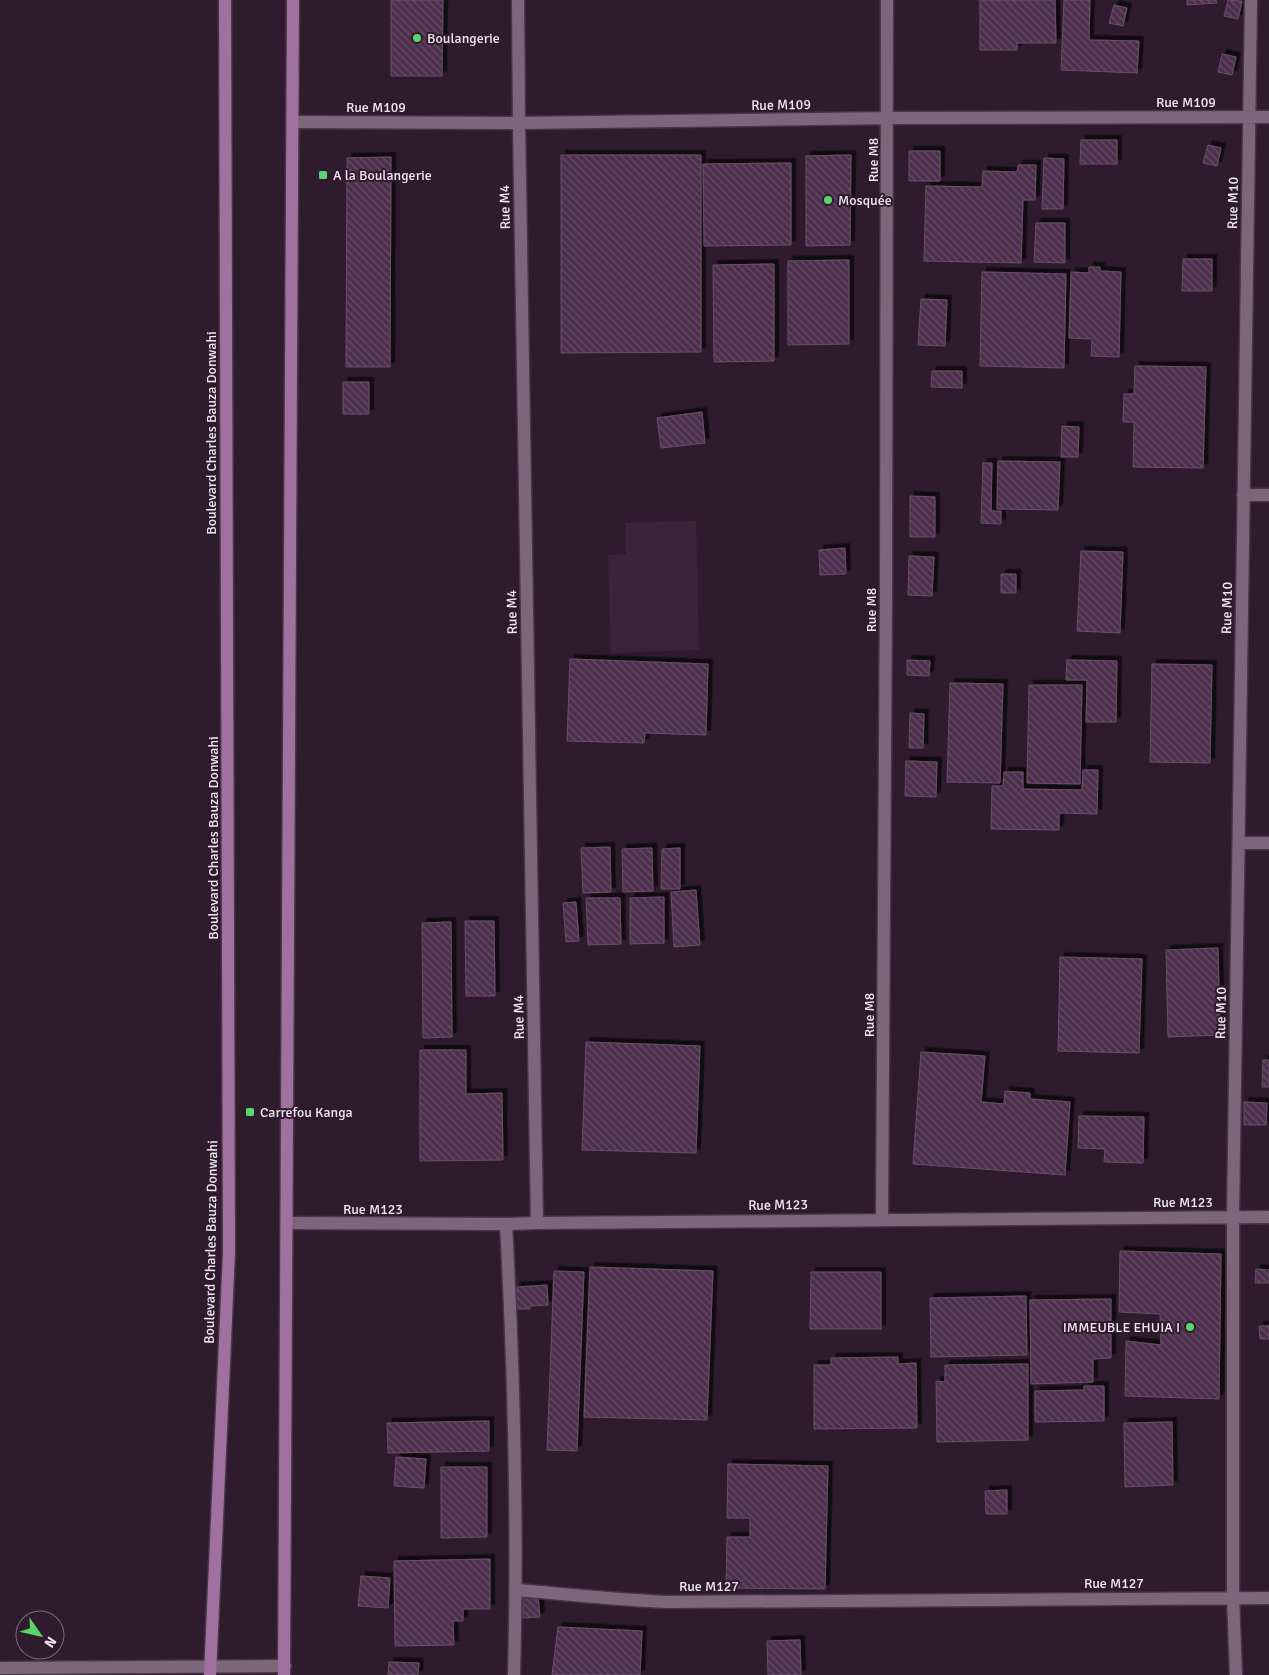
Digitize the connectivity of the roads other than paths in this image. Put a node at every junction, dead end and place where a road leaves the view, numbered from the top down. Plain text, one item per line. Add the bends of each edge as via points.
1 (225, 0) edge
2 (294, 0) edge
3 (518, 0) edge
4 (887, 0) edge
5 (1251, 0) edge
6 (1250, 116) junction
7 (1269, 117) edge
8 (888, 118) junction
9 (294, 122) junction
10 (519, 123) junction
11 (1243, 495) junction
12 (1269, 495) edge
13 (1239, 843) junction
14 (1269, 843) edge
15 (1233, 1217) junction
16 (1269, 1217) edge
17 (882, 1220) junction
18 (288, 1223) junction
19 (537, 1223) junction
20 (506, 1224) junction
21 (516, 1590) junction
22 (1233, 1597) junction
23 (1269, 1598) edge
24 (0, 1668) edge
25 (210, 1670) edge
26 (284, 1671) edge
27 (514, 1675) edge
28 (1236, 1675) edge

1 - 25 main road, Boulevard Charles Bauza Donwahi via 229,1252
2 - 9 main road
3 - 10 street, Rue M4
4 - 8 street, Rue M8
5 - 6 street, Rue M10
6 - 7 street, Rue M109
6 - 8 street, Rue M109
6 - 11 street, Rue M10
8 - 10 street, Rue M109
8 - 17 street, Rue M8
9 - 10 street, Rue M109
9 - 18 main road
10 - 19 street, Rue M4
11 - 12 street
11 - 13 street, Rue M10
13 - 14 street
13 - 15 street, Rue M10
15 - 16 street, Rue M123
15 - 17 street, Rue M123
15 - 22 street, Rue M10
17 - 19 street, Rue M123
18 - 20 street, Rue M123
18 - 26 main road
19 - 20 street, Rue M123
20 - 21 street via 512,1334
21 - 22 street, Rue M127 via 669,1602
21 - 27 street
22 - 23 street, Rue M127
22 - 28 street, Rue M10
24 - 25 street
25 - 26 street

